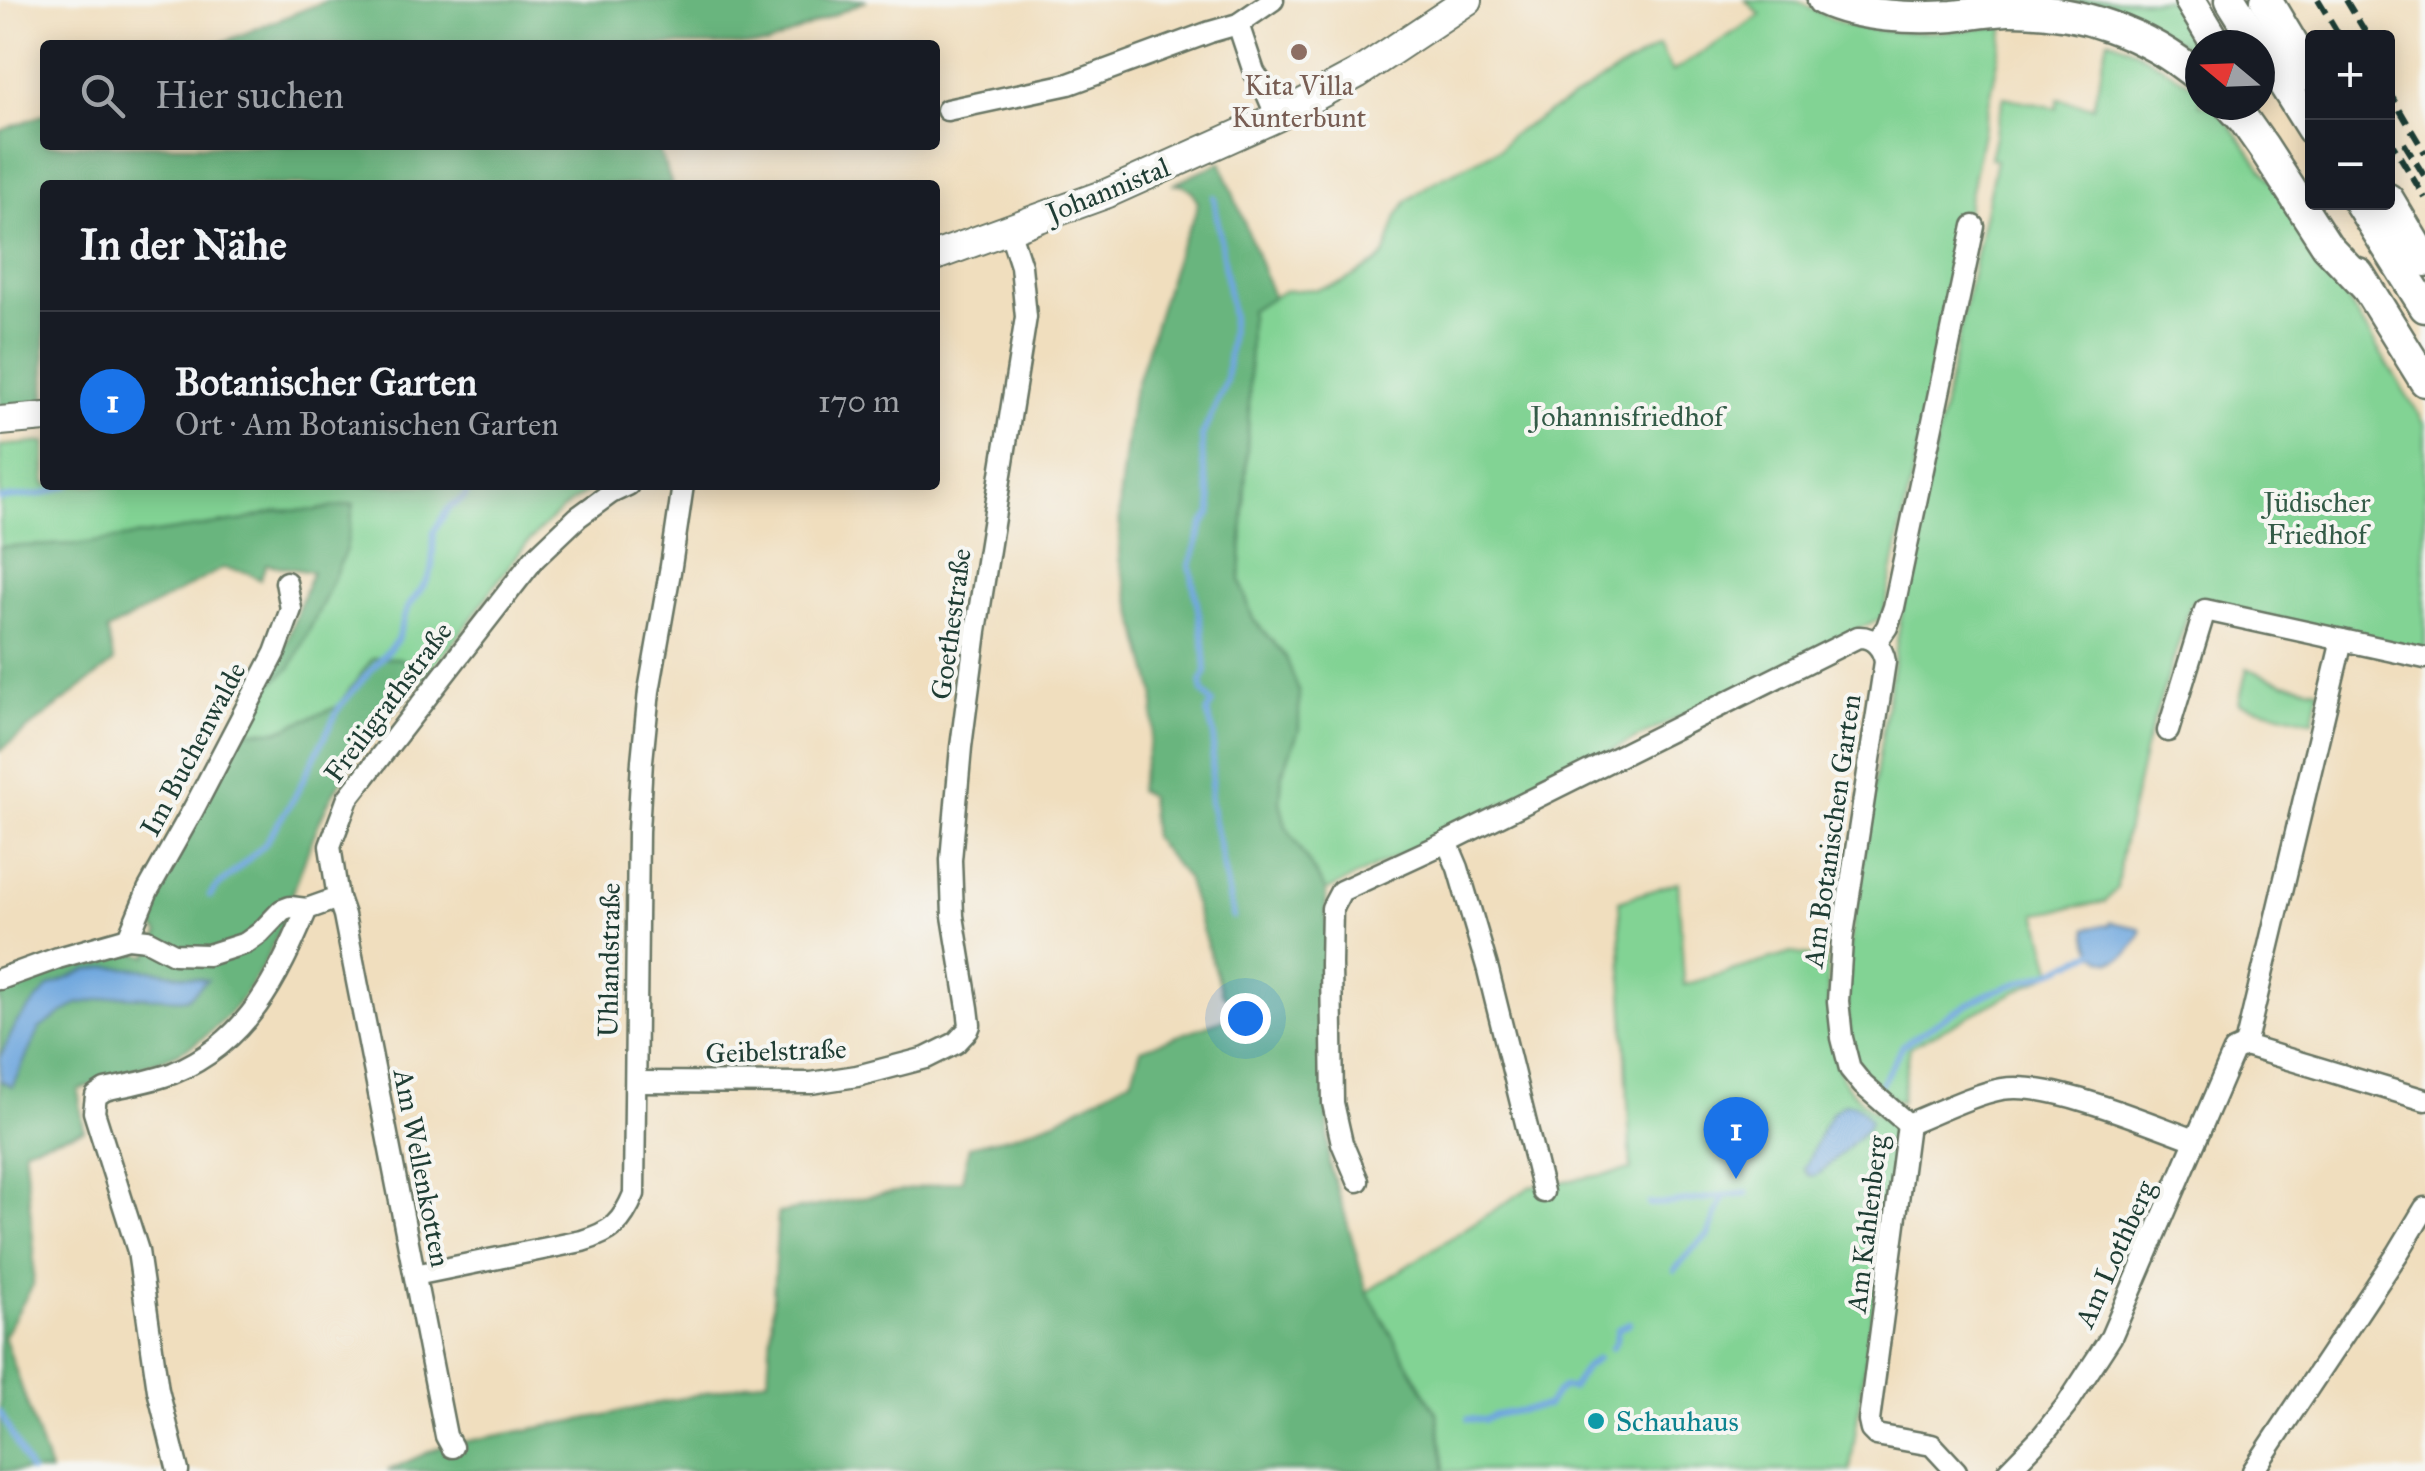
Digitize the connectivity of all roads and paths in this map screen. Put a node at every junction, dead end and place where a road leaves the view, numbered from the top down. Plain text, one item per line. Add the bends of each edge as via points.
1 (1273, 0) edge
2 (1468, 0) edge
3 (1823, 0) edge
4 (2190, 0) edge
5 (2231, 0) edge
6 (2266, 0) edge
7 (1238, 24) junction
8 (2209, 30) edge
9 (2250, 30) edge
10 (2305, 64) edge
11 (2185, 67) edge
12 (2275, 70) edge
13 (946, 110) dead end
14 (1277, 117) junction
15 (2244, 120) edge
16 (2263, 120) edge
17 (2306, 120) edge
18 (2305, 188) edge
19 (2319, 210) edge
20 (2364, 210) edge
21 (2394, 210) edge
22 (1974, 226) dead end
23 (1009, 229) junction
24 (940, 254) edge
25 (2425, 261) edge
26 (2366, 287) junction
27 (2425, 306) edge
28 (2425, 380) edge
29 (40, 417) edge
30 (0, 421) edge
31 (617, 490) edge
32 (682, 490) edge
33 (286, 582) dead end
34 (2342, 640) junction
35 (1876, 643) junction
36 (2425, 658) edge
37 (2168, 731) dead end
38 (1447, 842) junction
39 (338, 898) junction
40 (307, 909) junction
41 (128, 938) junction
42 (0, 979) edge
43 (968, 1030) joint
44 (2246, 1046) junction
45 (636, 1082) junction
46 (2425, 1100) edge
47 (1908, 1124) junction
48 (2195, 1140) junction
49 (1358, 1181) dead end
50 (1542, 1192) dead end
51 (2425, 1208) edge
52 (415, 1275) junction
53 (452, 1447) dead end
54 (1948, 1467) edge
55 (178, 1471) edge
56 (2008, 1471) edge
57 (2253, 1471) edge

1 - 7 street
2 - 14 main road, Johannistal via 1357,74
3 - 11 highway via 1891,15 2066,14 2127,32
4 - 8 highway
5 - 9 highway
6 - 10 highway
7 - 13 street via 1069,84
7 - 14 street
12 - 17 highway
14 - 23 main road, Johannistal
15 - 26 highway via 2326,246
16 - 18 highway
19 - 26 highway
20 - 27 highway
21 - 25 highway
22 - 35 street, Am Botanischen Garten via 1894,606
23 - 24 main road, Johannistal
23 - 43 street, Goethestraße via 1026,317 976,631 951,860
26 - 28 highway
29 - 30 main road
31 - 39 street, Freiligrathstraße via 534,559 348,798 330,846
32 - 45 street, Uhlandstraße via 642,761
33 - 41 street, Im Buchenwalde via 291,609 275,653
34 - 36 street
34 - 37 street via 2205,610
34 - 44 street, Am Lothberg
35 - 38 street, Am Botanischen Garten via 1858,637
35 - 47 street, Am Botanischen Garten via 1885,662 1838,1002 1850,1069
38 - 49 street, Am Botanischen Garten via 1342,892 1332,908 1334,1103
38 - 50 street via 1488,970
39 - 40 street
39 - 52 street, Am Wellenkotten
40 - 41 street via 282,910 246,942 208,956 174,954
40 - 55 street via 254,1012 218,1048 173,1073 105,1090 94,1104 138,1251 158,1390
41 - 42 street
43 - 45 street, Geibelstraße via 926,1058 858,1076
44 - 46 street
44 - 48 street, Am Lothberg via 2230,1056
45 - 52 street, Uhlandstraße via 634,1194 625,1216 582,1241
47 - 48 street, Am Kahlenberg via 1995,1090 2028,1088
47 - 54 street, Am Kahlenberg via 1868,1421 1876,1435 1932,1445
48 - 56 street, Am Lothberg via 2111,1337 2066,1406
51 - 57 street
52 - 53 street, Am Wellenkotten

